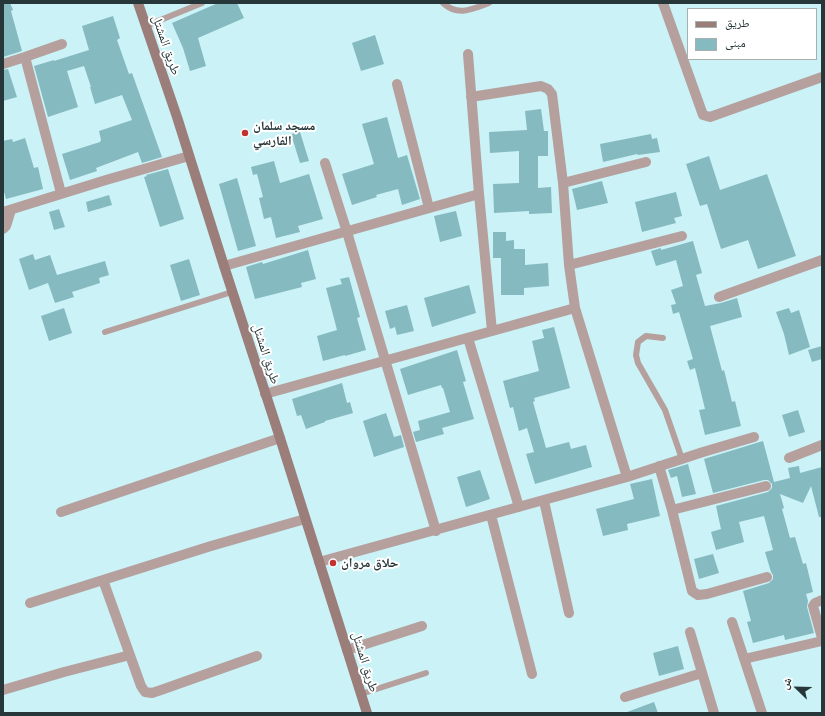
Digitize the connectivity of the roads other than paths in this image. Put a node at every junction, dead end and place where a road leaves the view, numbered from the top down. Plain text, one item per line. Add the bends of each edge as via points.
1 (138, 3) edge
2 (202, 3) edge
3 (443, 3) edge
4 (489, 3) edge
5 (663, 3) edge
6 (146, 26) junction
7 (62, 44) dead end
8 (468, 54) dead end
9 (25, 57) junction
10 (3, 64) edge
11 (822, 77) edge
12 (397, 84) dead end
13 (471, 97) junction
14 (188, 156) junction
15 (646, 162) dead end
16 (325, 163) dead end
17 (563, 183) junction
18 (61, 193) junction
19 (479, 194) junction
20 (429, 208) junction
21 (7, 211) edge
22 (3, 230) edge
23 (347, 232) junction
24 (682, 236) dead end
25 (822, 260) edge
26 (569, 265) junction
27 (224, 266) junction
28 (232, 292) junction
29 (719, 297) dead end
30 (575, 308) junction
31 (492, 331) junction
32 (105, 332) dead end
33 (468, 338) junction
34 (663, 338) dead end
35 (386, 361) junction
36 (265, 394) junction
37 (754, 437) dead end
38 (280, 438) junction
39 (822, 445) edge
40 (789, 458) dead end
41 (682, 459) junction
42 (658, 466) junction
43 (627, 477) junction
44 (766, 486) dead end
45 (544, 501) junction
46 (519, 508) junction
47 (672, 510) junction
48 (61, 512) dead end
49 (491, 516) junction
50 (306, 519) junction
51 (436, 531) junction
52 (319, 562) junction
53 (767, 577) dead end
54 (103, 580) junction
55 (822, 600) edge
56 (30, 603) dead end
57 (569, 613) dead end
58 (732, 622) dead end
59 (422, 626) dead end
60 (690, 632) dead end
61 (822, 639) edge
62 (347, 650) junction
63 (130, 655) junction
64 (257, 656) dead end
65 (744, 660) junction
66 (426, 673) dead end
67 (702, 673) junction
68 (532, 674) dead end
69 (3, 690) edge
70 (361, 694) junction
71 (625, 697) dead end
72 (367, 713) edge
73 (714, 713) edge
74 (762, 713) edge

1 - 6 main road, طريق المشتل
2 - 6 lane
3 - 4 lane via 450,9 467,11
5 - 11 street via 703,115 710,117
6 - 14 main road, طريق المشتل via 178,117
7 - 9 street
8 - 13 street
9 - 10 street
9 - 18 street
12 - 20 street
13 - 17 street via 541,86 548,89 552,94
13 - 19 street
14 - 18 street
14 - 27 main road, طريق المشتل
15 - 17 street
16 - 23 street
17 - 26 street
18 - 21 street
19 - 20 street
19 - 31 street
20 - 23 street
21 - 22 street via 6,226
23 - 27 street
23 - 35 street
24 - 26 street
25 - 29 street
26 - 30 street
27 - 28 main road, طريق المشتل
28 - 32 lane
28 - 36 main road, طريق المشتل
30 - 31 street
30 - 43 street
31 - 33 street
33 - 35 street
33 - 46 street
34 - 41 lane via 646,336 638,342 636,355 665,410
35 - 36 street
35 - 51 street
36 - 38 main road, طريق المشتل
37 - 41 street
38 - 48 street
38 - 50 main road, طريق المشتل
39 - 40 street
41 - 42 street
42 - 43 street
42 - 47 street
43 - 45 street
44 - 47 street
45 - 46 street
45 - 57 street
46 - 49 street
47 - 53 street via 692,591 698,595 707,594
49 - 51 street
49 - 68 street
50 - 52 main road, طريق المشتل
50 - 54 street
51 - 52 street
52 - 62 main road, طريق المشتل
54 - 56 street
54 - 63 street
55 - 61 street via 813,606
58 - 65 street
59 - 62 street
60 - 67 street
61 - 65 street
62 - 70 main road, طريق المشتل
63 - 64 street via 141,686 145,692 152,693
63 - 69 street
65 - 74 street
66 - 70 lane
67 - 71 street
67 - 73 street
70 - 72 main road, طريق المشتل

